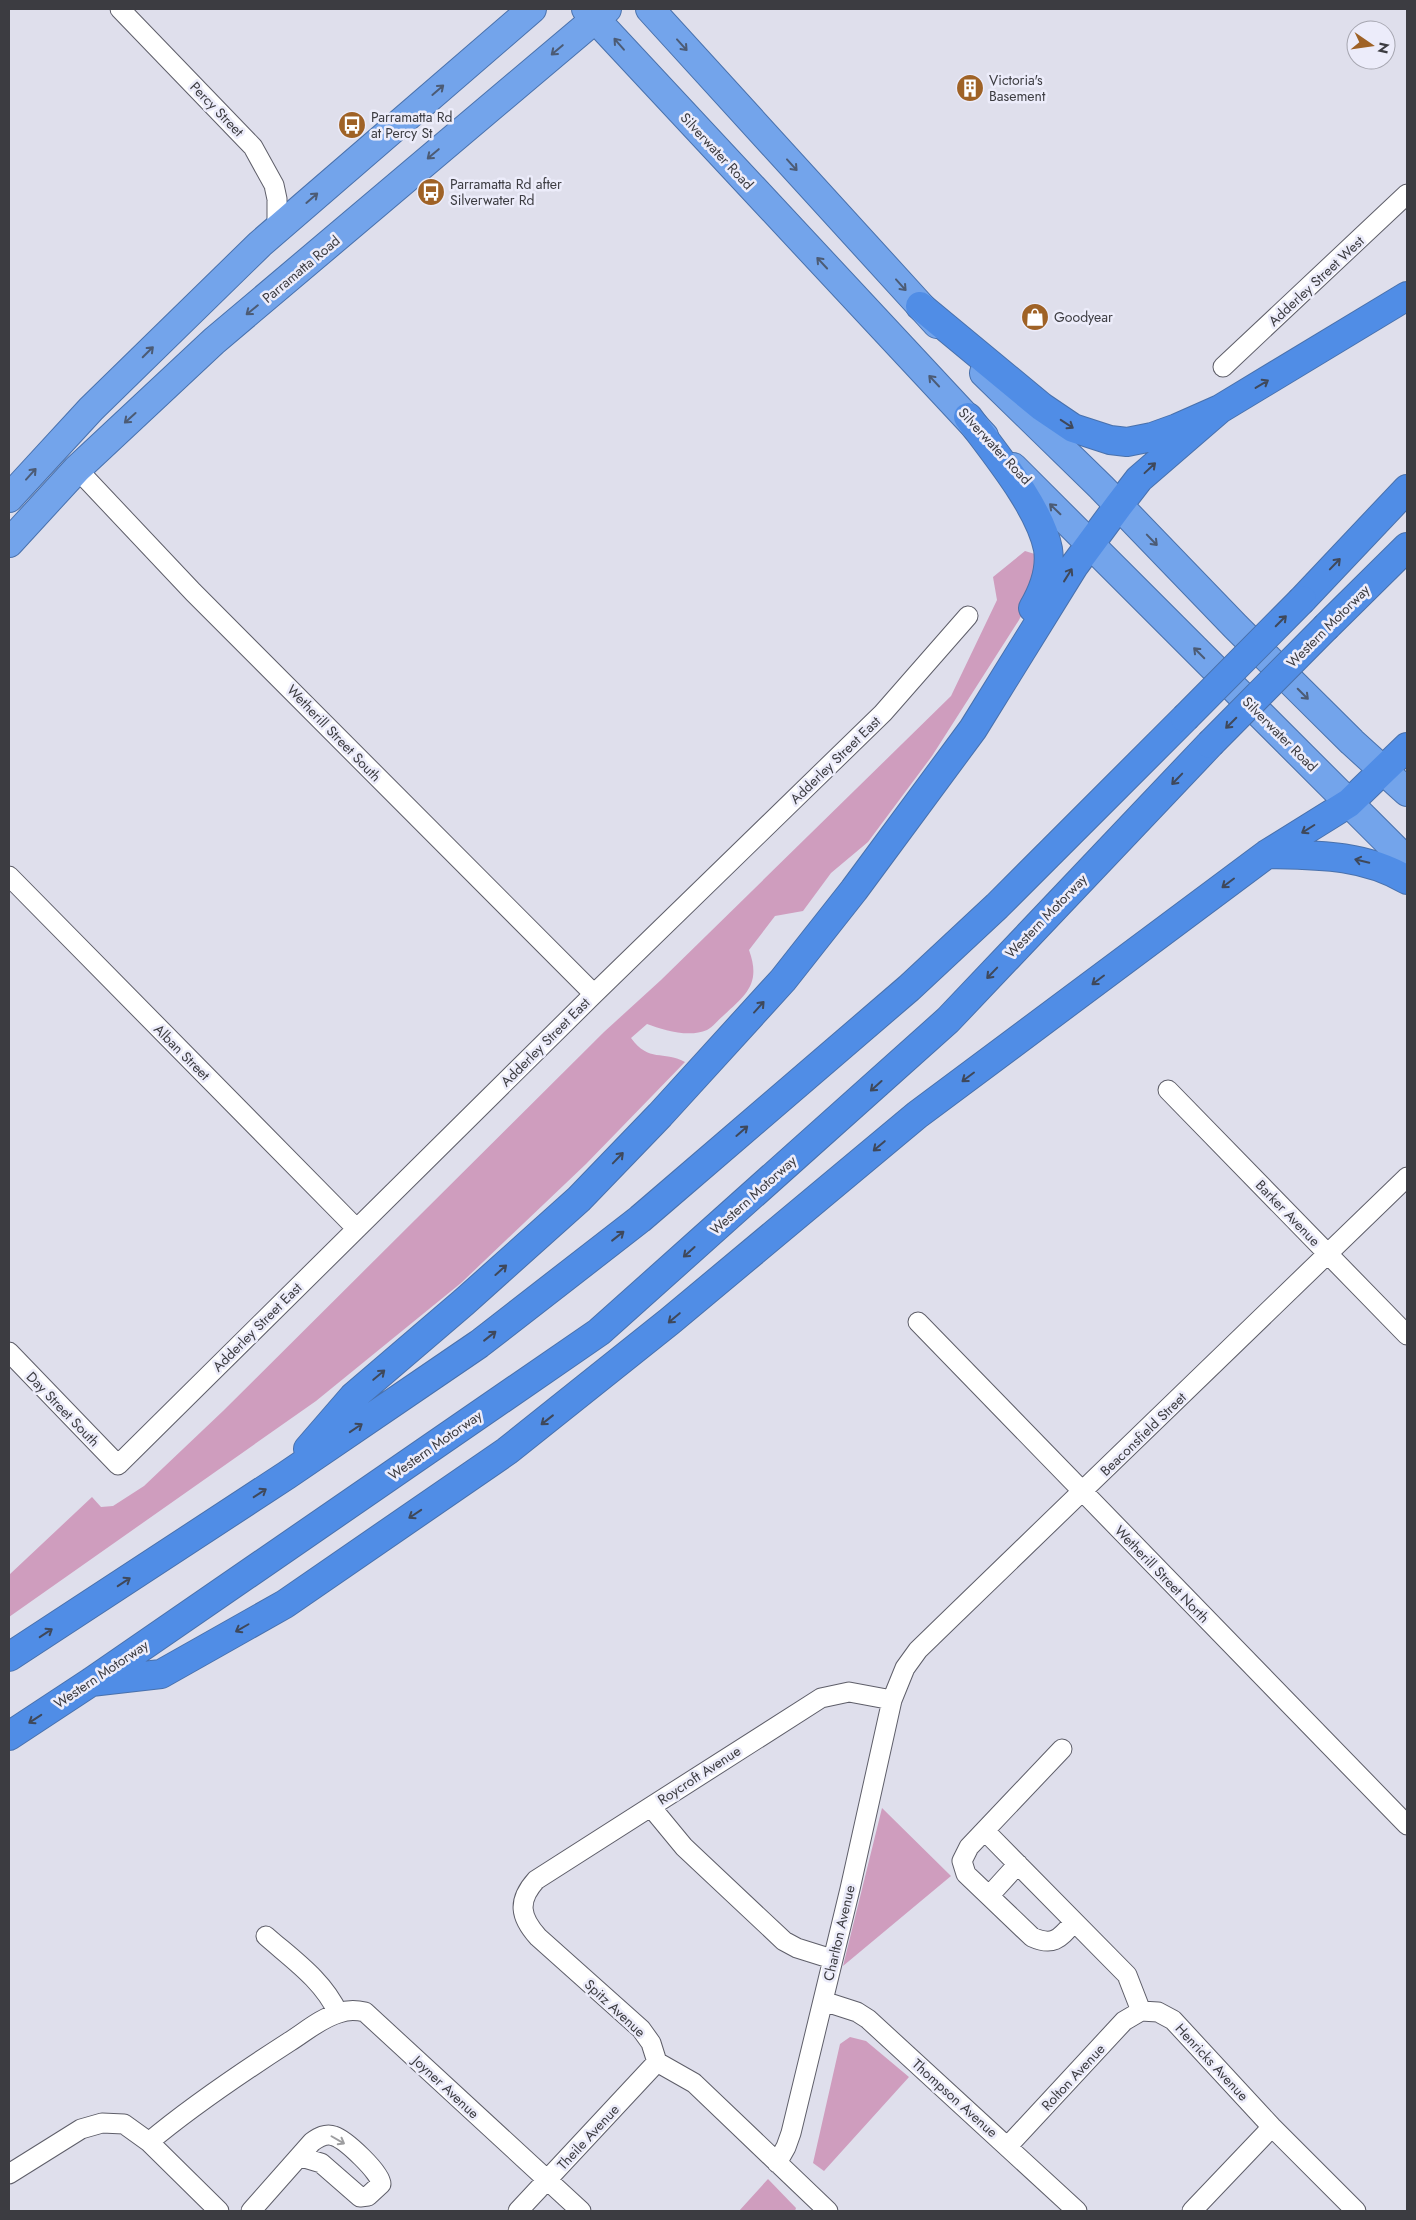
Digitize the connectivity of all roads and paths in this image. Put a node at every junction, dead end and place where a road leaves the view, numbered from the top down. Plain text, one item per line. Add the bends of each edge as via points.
1 (120, 9) edge
2 (532, 9) edge
3 (650, 9) edge
4 (596, 12) edge
5 (1407, 194) edge
6 (277, 228) junction
7 (1407, 296) edge
8 (920, 306) junction
9 (1223, 367) dead end
10 (1220, 409) junction
11 (968, 417) junction
12 (77, 469) junction
13 (1407, 489) edge
14 (9, 498) edge
15 (1118, 505) junction
16 (9, 543) edge
17 (1090, 543) junction
18 (1407, 547) edge
19 (968, 616) dead end
20 (1407, 747) edge
21 (1384, 769) junction
22 (1407, 792) edge
23 (1349, 803) junction
24 (1267, 854) junction
25 (1407, 861) edge
26 (9, 876) edge
27 (1407, 880) edge
28 (854, 890) junction
29 (594, 994) junction
30 (1168, 1090) dead end
31 (1407, 1177) edge
32 (356, 1228) junction
33 (1327, 1253) junction
34 (918, 1322) dead end
35 (1407, 1335) edge
36 (9, 1352) edge
37 (118, 1465) joint
38 (287, 1475) junction
39 (1083, 1493) junction
40 (9, 1657) edge
41 (91, 1682) junction
42 (892, 1700) junction
43 (9, 1736) edge
44 (1062, 1750) dead end
45 (651, 1807) junction
46 (1407, 1825) edge
47 (985, 1831) junction
48 (1018, 1864) junction
49 (989, 1896) junction
50 (524, 1899) joint
51 (1074, 1922) junction
52 (266, 1936) dead end
53 (832, 1959) junction
54 (823, 2001) junction
55 (1141, 2011) junction
56 (338, 2013) junction
57 (657, 2062) junction
58 (1272, 2127) junction
59 (149, 2142) junction
60 (1008, 2146) junction
61 (301, 2157) dead end
62 (776, 2163) junction
63 (9, 2174) edge
64 (547, 2180) junction
65 (219, 2211) edge
66 (251, 2211) edge
67 (518, 2211) edge
68 (580, 2211) edge
69 (828, 2211) edge
70 (1076, 2211) edge
71 (1192, 2211) edge
72 (1356, 2211) edge

1 - 6 street, Percy Street via 253,147 274,185
6 -> 2 highway
3 -> 8 highway
11 -> 4 highway, Silverwater Road via 746,183
4 -> 12 highway, Parramatta Road via 214,341
5 - 9 street, Adderley Street West
14 -> 6 highway via 91,409
10 -> 7 highway
8 -> 10 highway via 1042,407 1073,428 1096,436 1127,442 1140,440
8 - 15 highway
15 -> 10 highway via 1139,479
17 -> 11 highway, Silverwater Road via 1001,456
11 - 28 highway via 1008,470 1040,526 1048,549 1044,587 973,709
12 - 16 highway, Parramatta Road
12 - 29 street, Wetherill Street South via 193,592
38 -> 13 highway, bridge via 479,1344 640,1219 909,988 997,906 1185,718
15 - 17 highway
15 -> 21 highway via 1250,641 1352,742
23 -> 17 highway, Silverwater Road
28 -> 17 highway via 973,729
18 -> 41 highway, Western Motorway, bridge via 1210,744 948,1020 599,1332
19 - 29 street, Adderley Street East via 883,713
20 - 21 highway
21 - 22 highway
21 - 23 highway
23 -> 24 highway
23 - 25 highway, Silverwater Road
27 -> 24 highway via 1374,864 1347,858
24 -> 41 highway via 917,1115 670,1321 507,1451 285,1604 161,1674
26 - 32 street, Alban Street
38 -> 28 highway via 353,1397 578,1199 646,1129 783,980
29 - 32 street, Adderley Street East
30 - 33 street, Barker Avenue
31 - 33 street, Beaconsfield Street
32 - 37 street, Adderley Street East
33 - 35 street, Barker Avenue
33 - 39 street, Beaconsfield Street
34 - 39 street, Wetherill Street North
36 - 37 street, Day Street South
40 -> 38 highway
39 - 42 street, Beaconsfield Street via 918,1650 905,1668
39 - 46 street, Wetherill Street North
41 -> 43 highway, Western Motorway
42 - 45 street, Roycroft Avenue via 849,1692 821,1698
42 - 53 street, Charlton Avenue
44 - 47 street
45 - 50 street, Roycroft Avenue via 536,1880
45 - 53 street via 684,1847 784,1941
47 - 48 street
47 - 49 street via 969,1847 962,1860 966,1874
48 - 49 street
48 - 51 street
49 - 51 street via 1032,1937 1043,1942 1052,1942 1062,1936
50 - 57 street, Spitz Avenue via 524,1916 529,1927 641,2029 651,2043
51 - 55 street via 1128,1975
52 - 56 street via 321,1985
53 - 54 street, Charlton Avenue
54 - 60 street, Thompson Avenue via 868,2019
54 - 62 street, Charlton Avenue via 791,2133
55 - 58 street, Henricks Avenue via 1158,2012 1173,2020
55 - 60 street, Rolton Avenue via 1124,2022
56 - 59 street, Joyner Avenue via 258,2062
56 - 64 street, Joyner Avenue via 365,2012
57 - 62 street via 694,2083
57 - 64 street, Theile Avenue
58 - 71 street
58 - 72 street, Henricks Avenue
59 - 63 street via 124,2124 102,2123 81,2129
59 - 65 street
60 - 70 street, Thompson Avenue
61 - 66 street
62 - 69 street
64 - 67 street, Theile Avenue
64 - 68 street, Joyner Avenue

